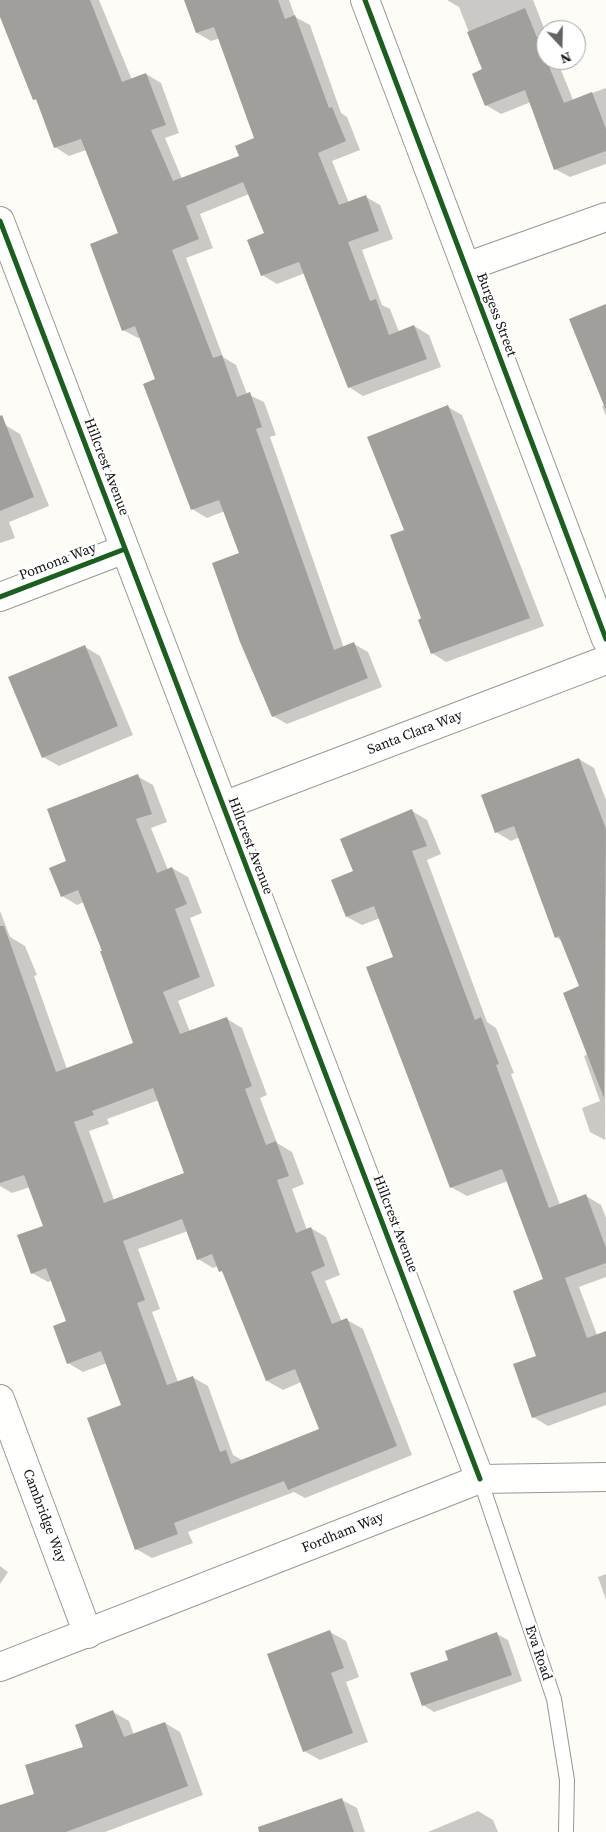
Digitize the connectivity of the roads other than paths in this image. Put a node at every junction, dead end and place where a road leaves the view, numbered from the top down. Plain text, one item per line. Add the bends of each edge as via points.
1 (365, 0) edge
2 (606, 217) edge
3 (0, 221) edge
4 (466, 267) junction
5 (125, 549) junction
6 (0, 597) edge
7 (606, 639) edge
8 (606, 660) edge
9 (223, 806) junction
10 (0, 1399) edge
11 (606, 1477) edge
12 (480, 1479) junction
13 (88, 1634) junction
14 (0, 1667) edge
15 (566, 1832) edge

1 - 4 street, Burgess Street
2 - 4 street
3 - 5 street, Hillcrest Avenue
4 - 7 street, Burgess Street
5 - 6 street, Pomona Way
5 - 9 street, Hillcrest Avenue
8 - 9 street, Santa Clara Way
9 - 12 street, Hillcrest Avenue
10 - 13 street, Cambridge Way
11 - 12 street, Fordham Way
12 - 13 street, Fordham Way
12 - 15 lane, Eva Road via 554,1699 567,1780
13 - 14 street, Fordham Way

